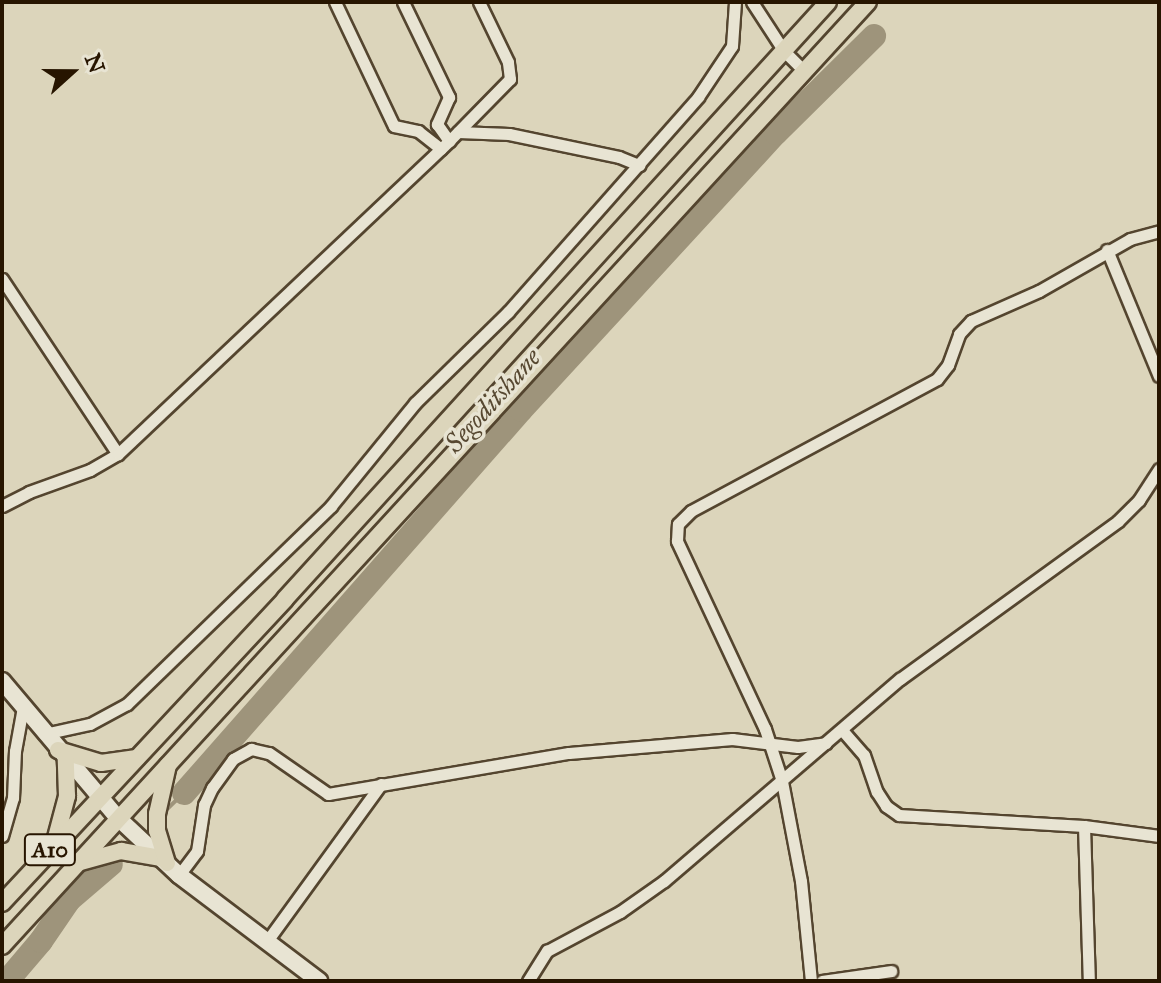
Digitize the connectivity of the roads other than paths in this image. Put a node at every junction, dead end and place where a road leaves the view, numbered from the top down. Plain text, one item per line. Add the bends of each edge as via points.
1 (335, 2) edge
2 (403, 2) edge
3 (479, 2) edge
4 (735, 2) edge
5 (828, 2) edge
6 (868, 2) edge
7 (758, 4) edge
8 (784, 51) junction
9 (805, 72) junction
10 (449, 141) junction
11 (639, 165) junction
12 (1159, 231) edge
13 (1107, 250) junction
14 (2, 279) edge
15 (1159, 376) edge
16 (118, 454) junction
17 (1159, 469) edge
18 (2, 506) edge
19 (2, 681) edge
20 (23, 707) junction
21 (842, 730) junction
22 (44, 734) junction
23 (771, 743) junction
24 (827, 743) junction
25 (62, 754) junction
26 (137, 758) junction
27 (168, 763) junction
28 (2, 770) edge
29 (16, 778) junction
30 (782, 781) junction
31 (381, 784) junction
32 (100, 799) junction
33 (117, 817) junction
34 (1084, 826) junction
35 (2, 836) edge
36 (1159, 836) edge
37 (53, 847) junction
38 (76, 863) junction
39 (169, 865) junction
40 (2, 903) edge
41 (267, 941) junction
42 (2, 946) edge
43 (891, 971) dead end
44 (319, 981) edge
45 (528, 981) edge
46 (811, 981) edge
47 (822, 981) edge
48 (1089, 981) edge

1 - 10 street via 394,126
2 - 10 street via 449,97 437,124
3 - 10 street via 510,79
4 - 11 street via 734,39 725,59
5 - 8 main road, A10
6 - 9 main road, A10
7 - 8 street
8 - 9 street
8 - 26 main road, A10
9 - 27 main road, A10
10 - 11 street via 509,134
10 - 16 street
11 - 22 street via 508,312 415,403 331,506 165,670 109,714
12 - 13 street
13 - 15 street
13 - 23 street via 1058,281 964,327 937,379 683,516 677,541
14 - 16 street
16 - 18 street
17 - 21 street via 1118,521 929,656
19 - 20 street
20 - 22 street
20 - 29 street
21 - 24 street
21 - 34 street via 864,755 886,806 899,815
22 - 25 street
23 - 24 street
23 - 30 street
23 - 31 street via 732,739 569,753
24 - 30 street
25 - 26 main road via 101,763
25 - 32 street
25 - 37 main road via 67,796
26 - 32 main road, A10
27 - 33 main road, A10
27 - 39 main road via 157,831
28 - 29 street
29 - 35 street
30 - 45 street via 664,881 620,912 547,951
30 - 46 street via 801,881
31 - 39 street via 328,794 269,753 243,752 204,805 197,851
31 - 41 street
32 - 33 street
32 - 37 main road, A10
33 - 38 main road, A10
33 - 39 street
34 - 36 street
34 - 48 street
37 - 40 main road, A10
38 - 39 main road via 121,851
38 - 42 main road, A10
39 - 41 street
41 - 44 street
43 - 47 street

